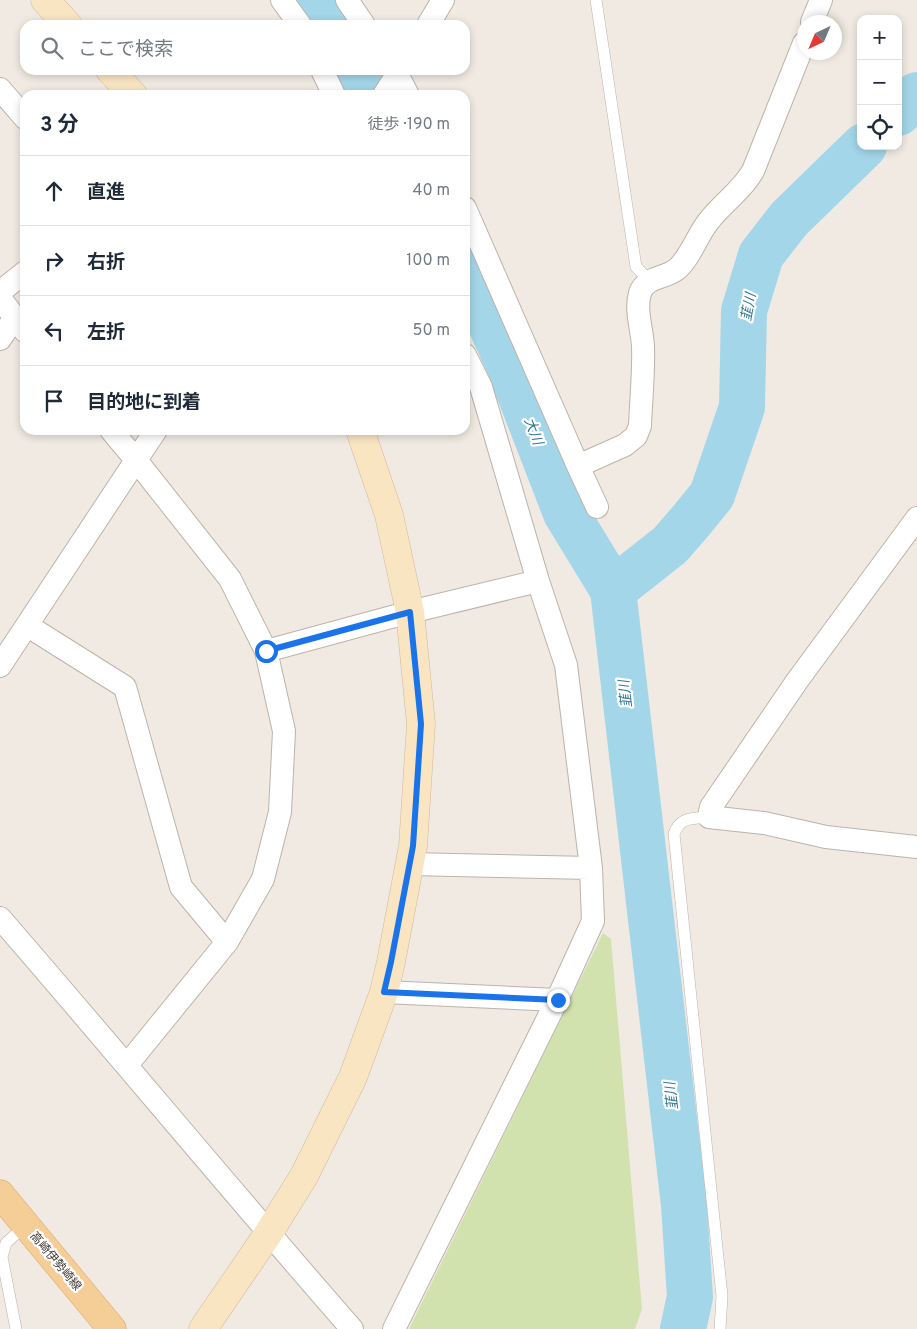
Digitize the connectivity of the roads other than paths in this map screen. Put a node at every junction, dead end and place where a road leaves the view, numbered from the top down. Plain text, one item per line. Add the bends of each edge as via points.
1 (45, 0) edge
2 (282, 0) edge
3 (347, 0) edge
4 (443, 0) edge
5 (596, 0) edge
6 (821, 0) edge
7 (815, 15) edge
8 (63, 20) edge
9 (296, 20) edge
10 (361, 20) edge
11 (431, 20) edge
12 (797, 60) edge
13 (115, 75) edge
14 (324, 75) edge
15 (0, 89) edge
16 (128, 90) edge
17 (332, 90) edge
18 (20, 112) edge
19 (470, 219) edge
20 (20, 276) edge
21 (648, 280) junction
22 (0, 292) edge
23 (0, 298) edge
24 (20, 325) edge
25 (0, 339) edge
26 (470, 365) edge
27 (115, 435) edge
28 (153, 435) edge
29 (362, 435) edge
30 (136, 460) junction
31 (578, 466) junction
32 (597, 507) dead end
33 (917, 518) edge
34 (538, 581) junction
35 (410, 612) junction
36 (28, 626) junction
37 (266, 651) junction
38 (0, 666) edge
39 (709, 817) junction
40 (917, 847) edge
41 (410, 864) junction
42 (591, 868) junction
43 (0, 918) edge
44 (227, 942) junction
45 (384, 992) junction
46 (558, 1000) junction
47 (127, 1065) junction
48 (0, 1194) edge
49 (26, 1225) junction
50 (268, 1234) junction
51 (16, 1329) edge
52 (112, 1329) edge
53 (203, 1329) edge
54 (352, 1329) edge
55 (394, 1329) edge
56 (720, 1329) edge

1 - 8 street
2 - 9 street
3 - 10 street
4 - 11 street
5 - 21 lane via 636,267
6 - 7 street
12 - 21 street via 745,184 710,219 676,270
13 - 16 street
14 - 17 street
15 - 18 street
19 - 31 street
20 - 22 street
21 - 31 street via 638,304 643,346 640,426 636,436 625,445
23 - 24 street
24 - 25 street
26 - 34 street via 481,386
27 - 30 street
28 - 30 street
29 - 35 street via 389,515
30 - 36 street
30 - 37 street via 230,579
31 - 32 street
33 - 39 street via 797,681 711,807
34 - 35 street
34 - 42 street via 566,665
35 - 37 street
35 - 41 street via 421,724
36 - 38 street
36 - 44 street via 125,687 181,887
37 - 44 street via 284,731 280,812 263,879
39 - 40 street via 764,823 826,837
39 - 56 lane via 683,820 676,826 674,834 722,1296
41 - 42 street
41 - 45 street
42 - 46 street via 593,920
43 - 47 street
44 - 47 street
45 - 46 street
45 - 50 street via 353,1077 304,1176
46 - 55 street
47 - 50 street
48 - 49 main road, 高崎伊勢崎線
49 - 51 lane via 6,1243 2,1257
49 - 52 main road, 高崎伊勢崎線
50 - 53 street
50 - 54 street

